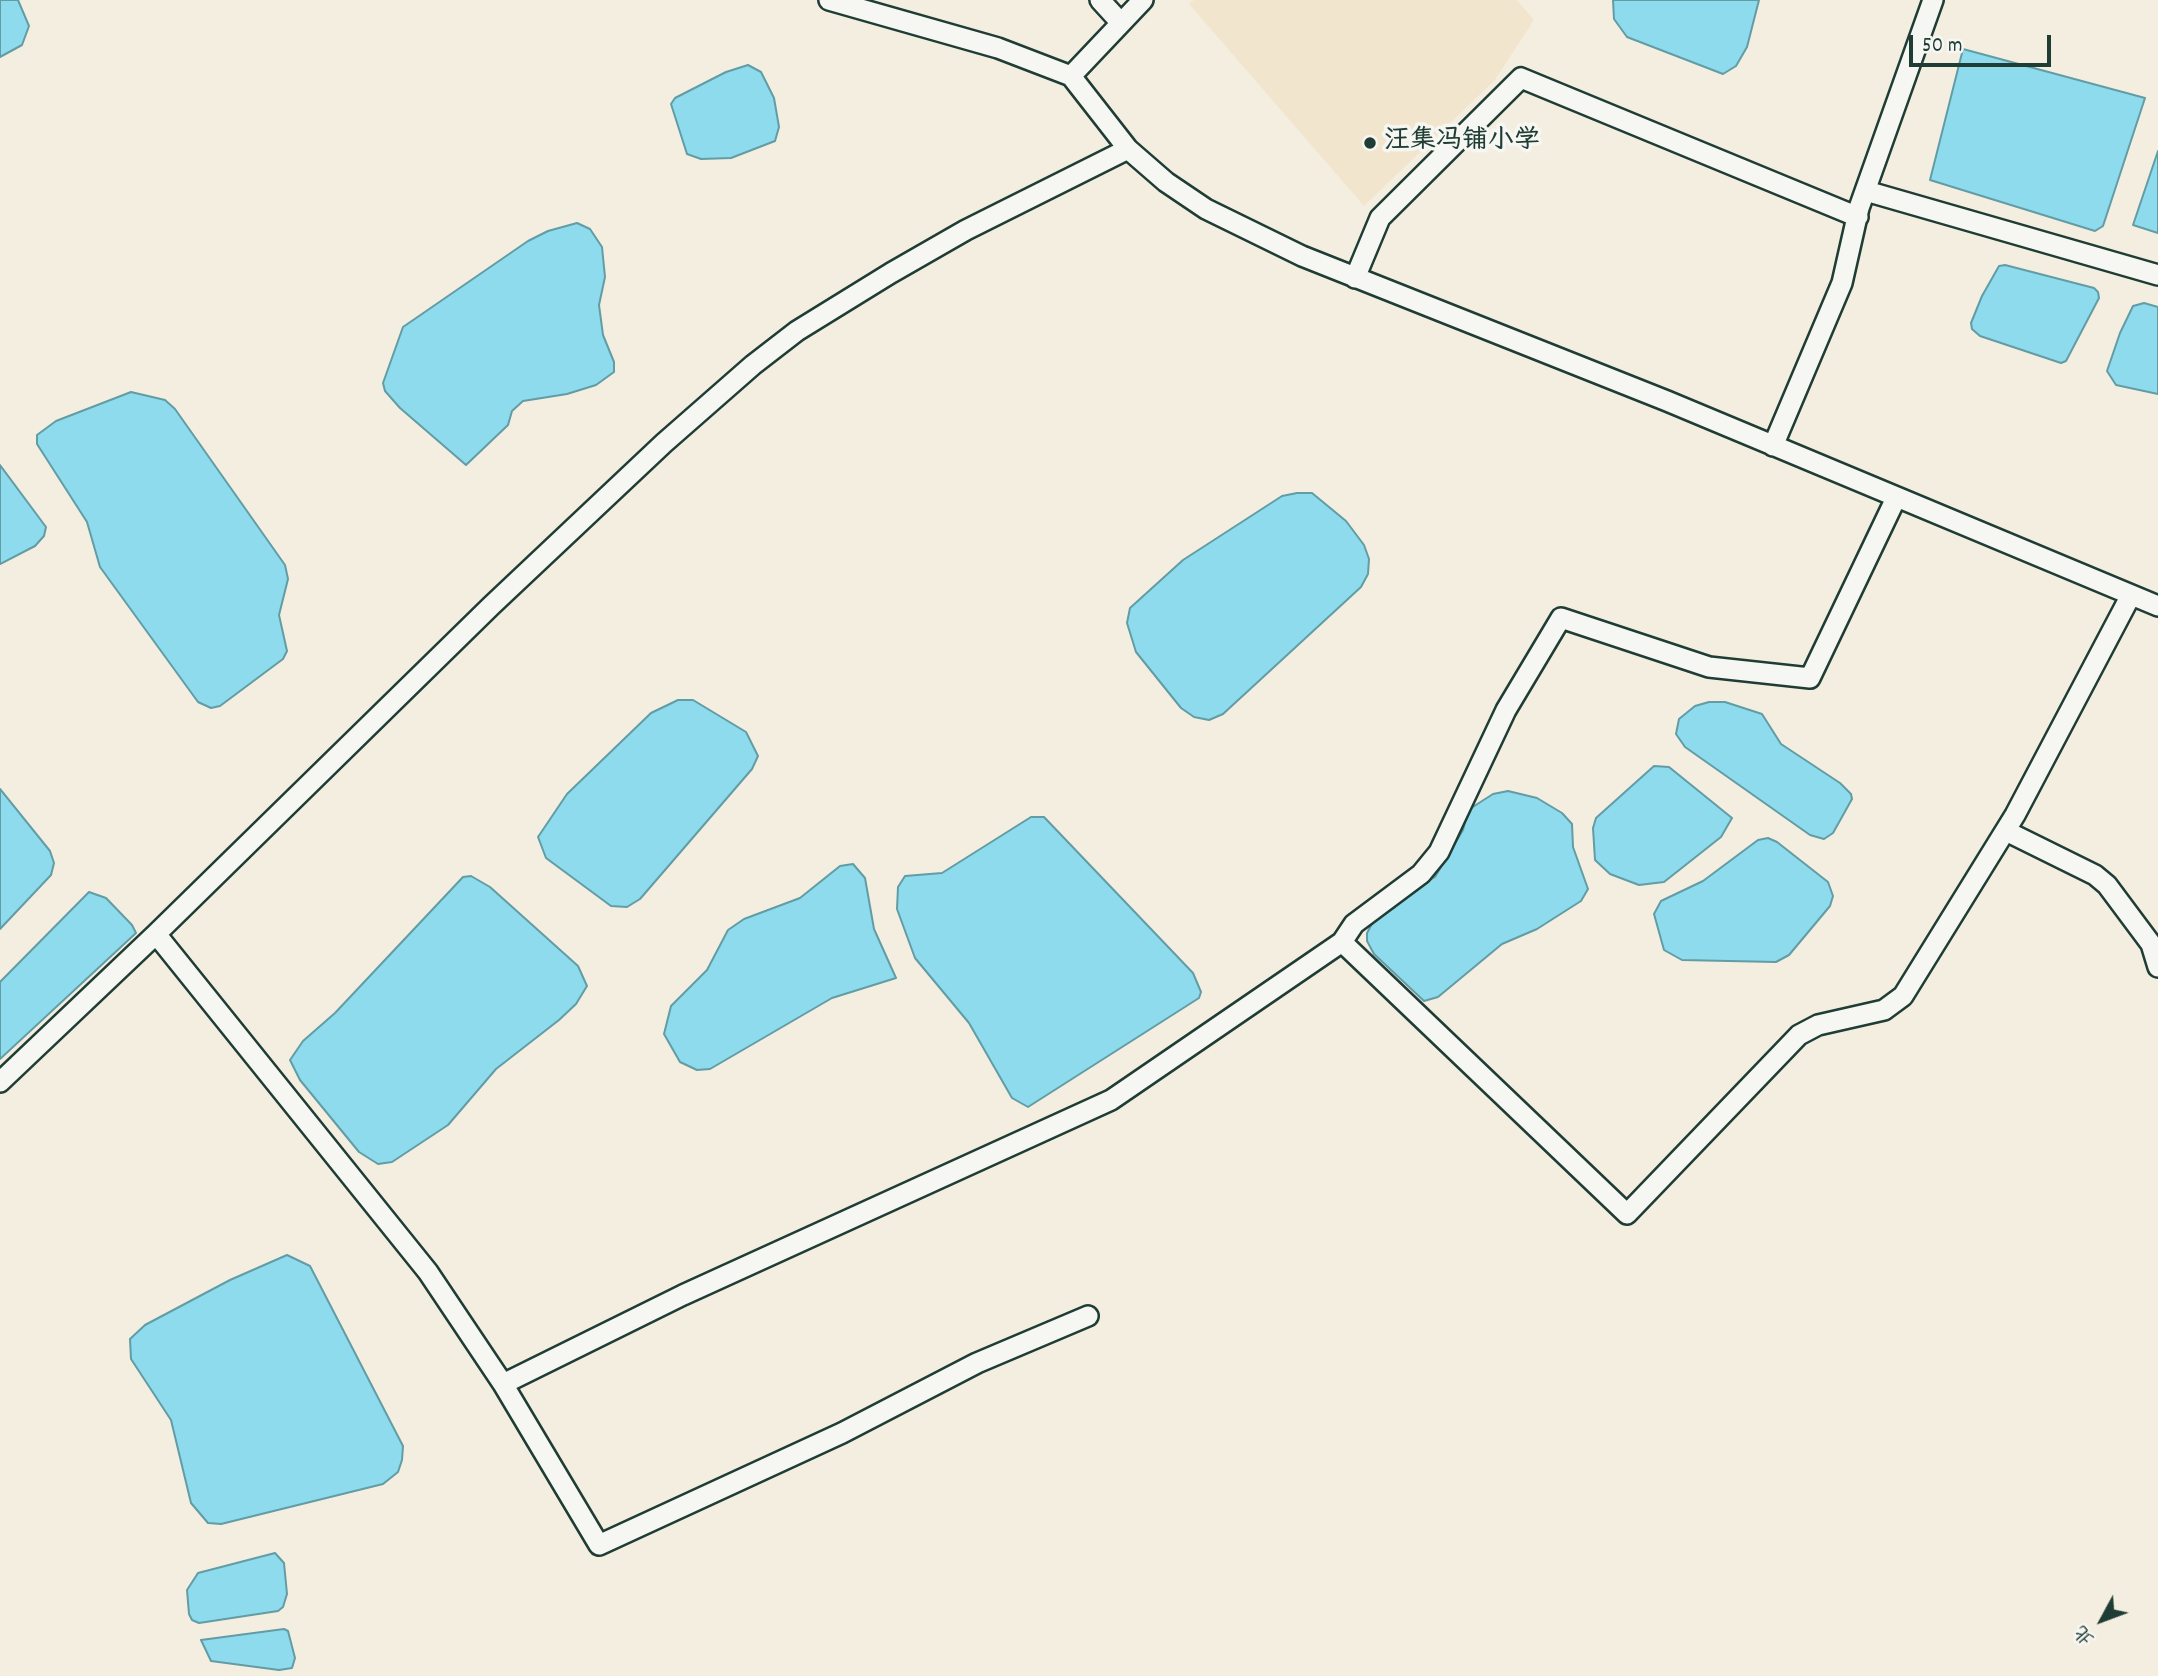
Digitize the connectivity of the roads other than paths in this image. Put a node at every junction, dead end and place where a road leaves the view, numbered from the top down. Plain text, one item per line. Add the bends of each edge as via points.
1 (829, 0) edge
2 (1100, 0) edge
3 (1143, 0) edge
4 (1933, 0) edge
5 (1121, 23) junction
6 (1071, 76) junction
7 (1128, 149) junction
8 (1866, 191) junction
9 (1858, 217) junction
10 (2158, 275) edge
11 (1355, 278) junction
12 (1773, 446) junction
13 (1895, 498) junction
14 (2131, 596) junction
15 (2158, 606) edge
16 (2006, 831) junction
17 (156, 934) junction
18 (1342, 942) junction
19 (2158, 967) edge
20 (0, 1082) edge
21 (1088, 1316) dead end
22 (503, 1384) junction

1 - 6 street via 998,48
2 - 5 street
3 - 5 street
4 - 8 street
5 - 6 street
6 - 7 street
7 - 11 street via 1206,209
7 - 17 street via 965,230 797,331 753,365 491,606
8 - 9 street
8 - 10 street
9 - 11 street via 1521,78 1380,218
9 - 12 street via 1842,283
11 - 12 street
12 - 13 street
13 - 14 street
13 - 18 street via 1810,678 1709,667 1561,618 1506,710 1439,852 1422,874 1354,923
14 - 15 street
14 - 16 street
16 - 18 street via 1903,996 1884,1010 1818,1024 1799,1035 1627,1214
16 - 19 street via 2107,885 2151,944
17 - 20 street
17 - 22 street via 402,1237
18 - 22 street via 1111,1100 682,1295
21 - 22 street via 977,1363 842,1433 599,1545

